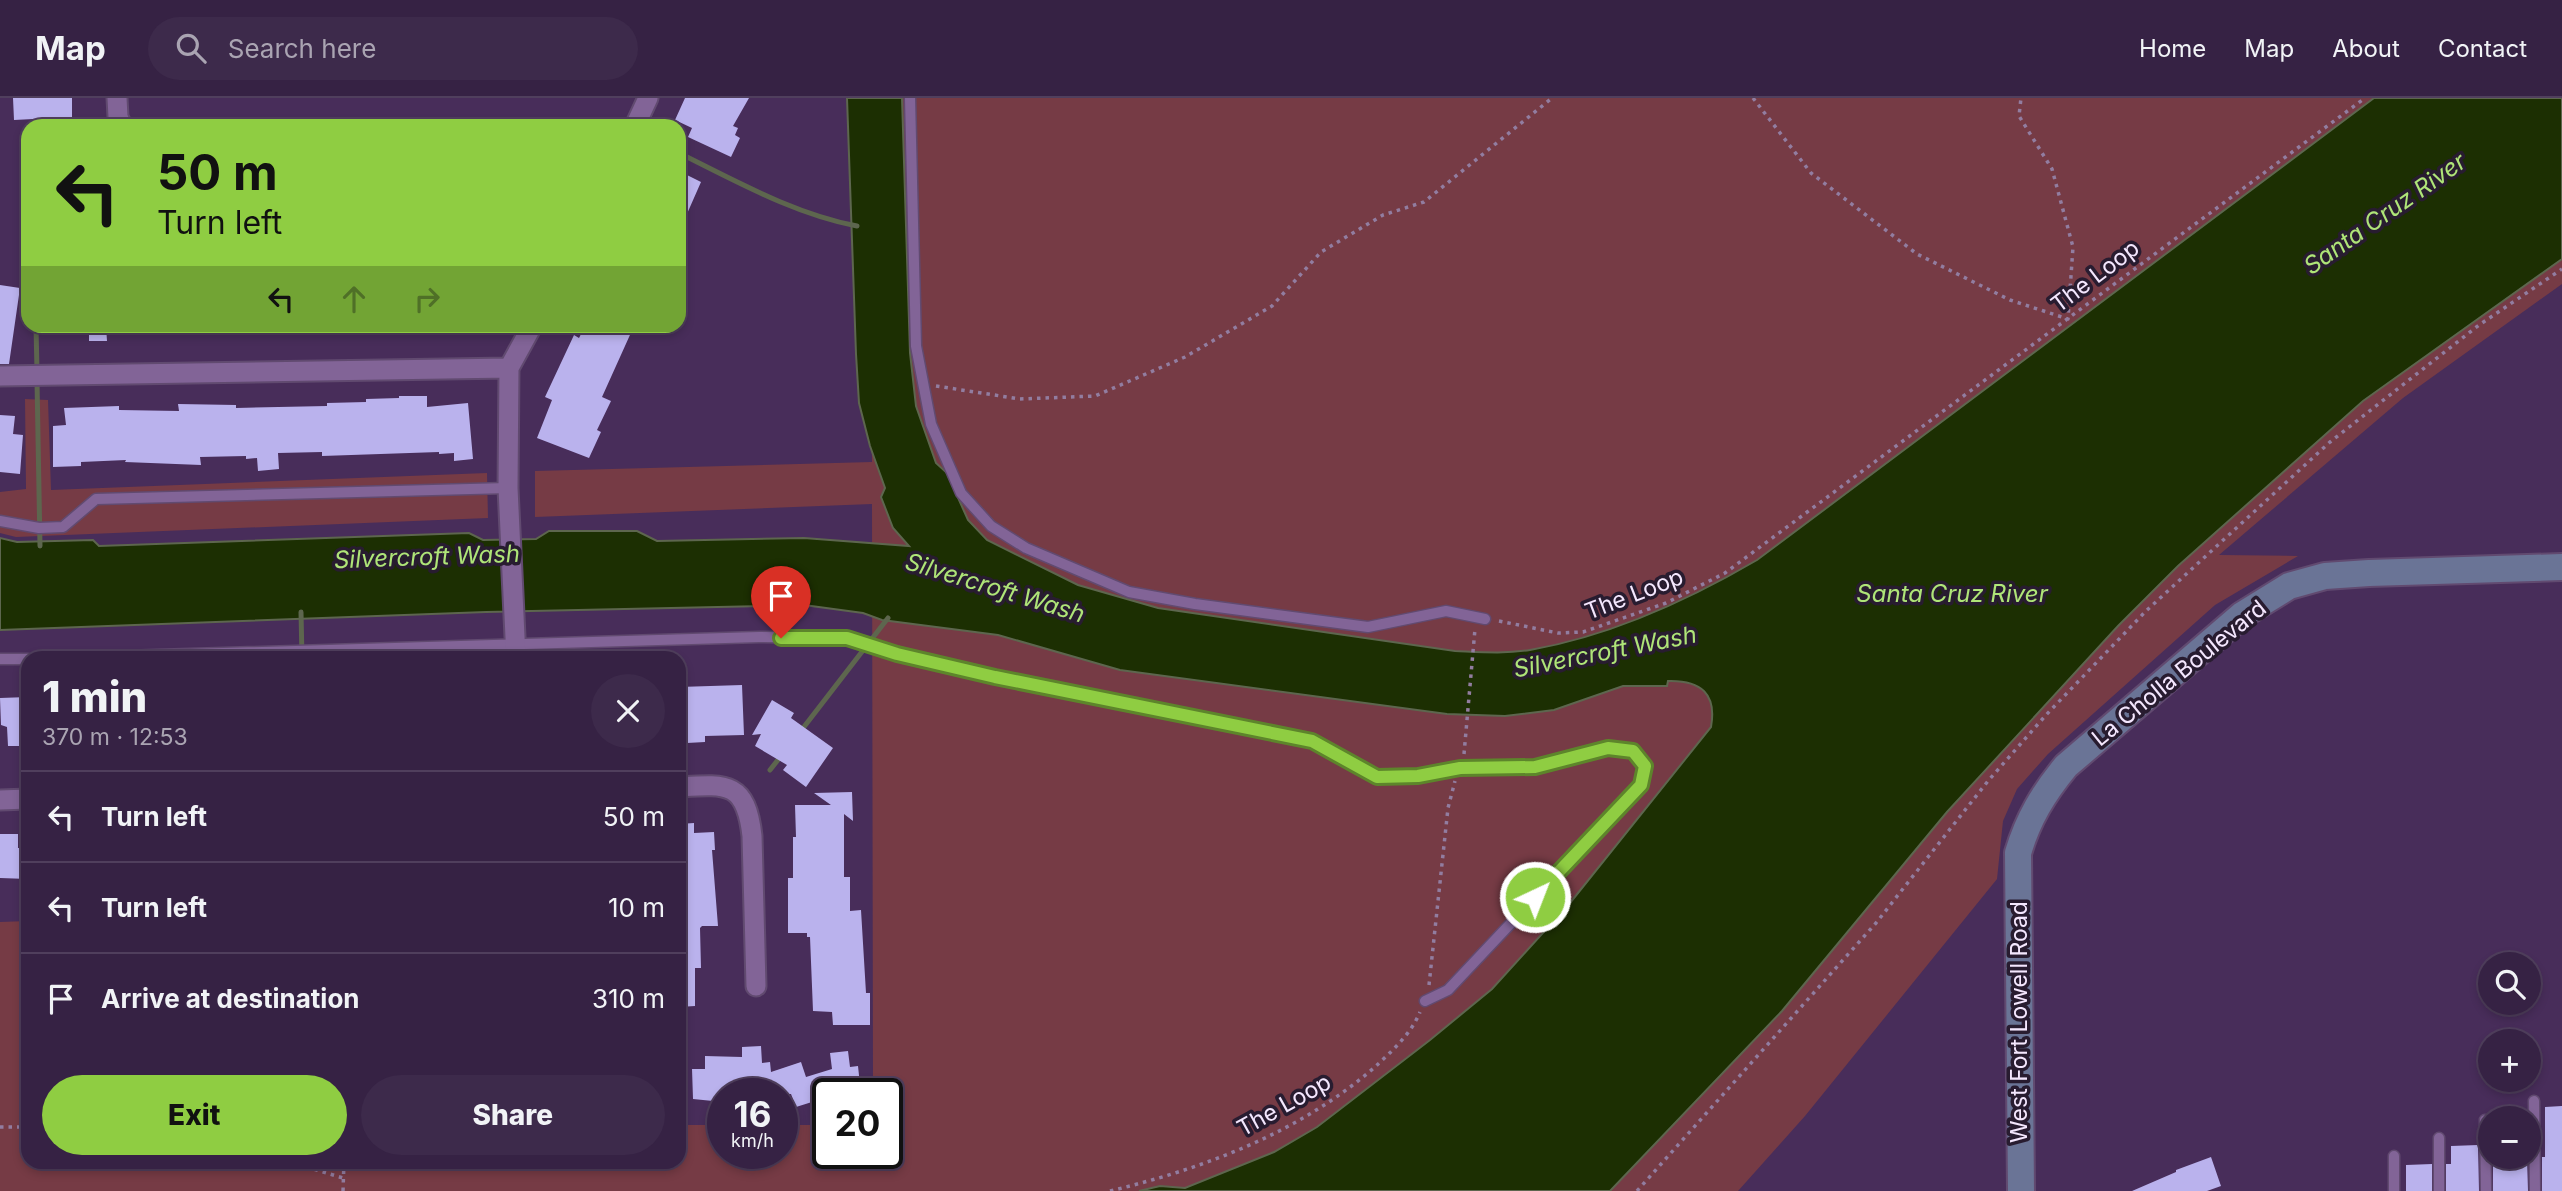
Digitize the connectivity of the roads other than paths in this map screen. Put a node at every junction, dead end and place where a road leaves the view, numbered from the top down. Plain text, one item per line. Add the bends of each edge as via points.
1 (117, 98) edge
2 (648, 98) edge
3 (909, 98) edge
4 (119, 119) edge
5 (638, 119) edge
6 (528, 333) edge
7 (509, 368) junction
8 (0, 376) edge
9 (508, 488) junction
10 (0, 521) edge
11 (2562, 567) edge
12 (1485, 619) road end
13 (515, 651) edge
14 (0, 659) edge
15 (21, 659) edge
16 (686, 787) edge
17 (21, 799) edge
18 (0, 800) edge
19 (2018, 853) joint
20 (756, 986) dead end
21 (1425, 1000) road end
22 (2533, 1101) dead end
23 (2439, 1138) dead end
24 (2394, 1156) dead end
25 (2486, 1169) edge
26 (2021, 1191) edge
27 (2394, 1191) edge
28 (2440, 1191) edge
29 (2486, 1191) edge
30 (2535, 1191) edge

1 - 4 street
2 - 5 street
3 - 12 lane via 916,346 930,424 961,493 992,526 1026,548 1129,592 1368,626 1446,611
6 - 7 street
7 - 8 street
7 - 9 street
9 - 10 lane via 96,499 63,527
9 - 13 street
11 - 19 street, La Cholla Boulevard via 2325,576 2289,586 2242,615 2066,766 2042,795
13 - 21 lane via 759,637 847,638 995,677 1312,741 1377,777 1460,768 1535,767 1608,748 1633,751 1645,766 1641,785 1448,989
14 - 15 lane
16 - 20 street via 713,785 743,794 752,836
17 - 18 street
19 - 26 street, West Fort Lowell Road
22 - 30 lane
23 - 28 lane
24 - 27 lane
25 - 29 lane

